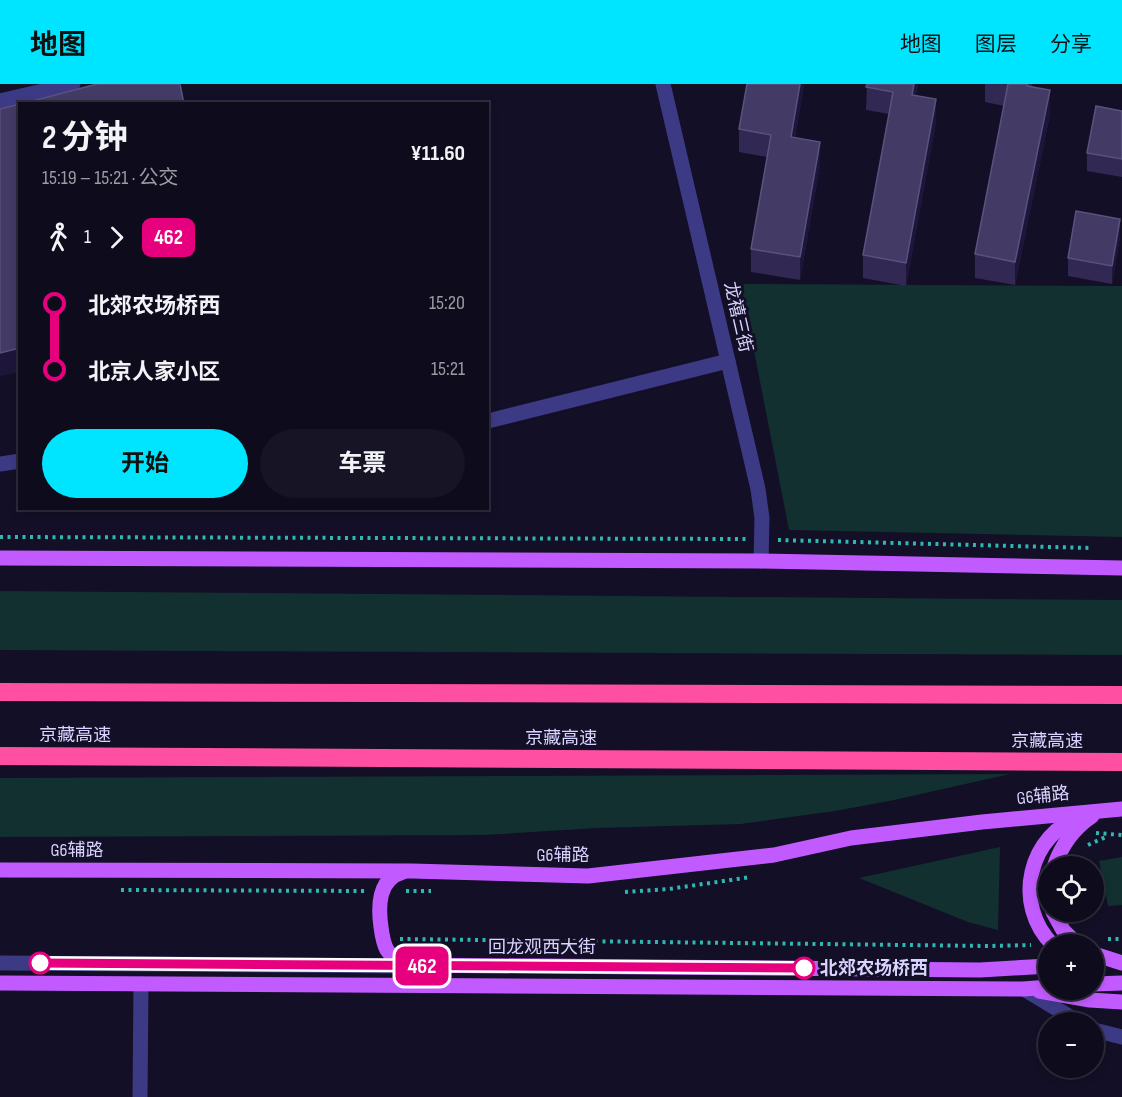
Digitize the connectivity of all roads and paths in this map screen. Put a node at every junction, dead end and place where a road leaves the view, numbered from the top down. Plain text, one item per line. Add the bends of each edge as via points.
1 (73, 84) edge
2 (663, 84) edge
3 (0, 100) edge
4 (728, 361) junction
5 (489, 421) edge
6 (18, 461) edge
7 (0, 464) edge
8 (0, 537) edge
9 (762, 539) junction
10 (1098, 548) dead end
11 (0, 558) edge
12 (761, 561) junction
13 (1122, 568) edge
14 (0, 692) edge
15 (1122, 695) edge
16 (0, 756) edge
17 (1122, 762) edge
18 (1116, 809) edge
19 (1115, 835) dead end
20 (1086, 847) dead end
21 (1058, 856) edge
22 (0, 870) edge
23 (412, 871) junction
24 (1045, 934) edge
25 (1104, 957) edge
26 (0, 963) edge
27 (1104, 963) edge
28 (1122, 963) edge
29 (415, 966) junction
30 (1038, 967) edge
31 (0, 983) edge
32 (1122, 983) edge
33 (141, 984) junction
34 (1104, 984) edge
35 (1038, 988) edge
36 (1024, 989) junction
37 (1122, 1002) edge
38 (1062, 1012) edge
39 (1104, 1032) edge
40 (1122, 1037) edge
41 (140, 1097) edge

1 - 3 street
2 - 4 street, 龙禧三街
4 - 5 street
4 - 9 street, 龙禧三街 via 758,489
6 - 7 street
8 - 9 path
9 - 10 path
9 - 12 street, 龙禧三街
11 - 12 main road
12 - 13 main road
14 - 15 highway
16 - 17 highway, 京藏高速
18 - 21 main road via 1091,816
18 - 23 main road, G6辅路 via 851,838 774,855 588,876
18 - 24 main road via 1077,817 1062,825 1038,854 1030,881 1030,901
19 - 20 path via 1097,839
22 - 23 main road, G6辅路
23 - 29 main road via 396,874 388,881 379,910 385,948 399,961
25 - 28 main road
26 - 29 street, 回龙观西大街
27 - 28 main road
29 - 30 main road, 回龙观西大街 via 980,970
31 - 33 main road
32 - 34 main road
33 - 36 main road
33 - 41 street
35 - 36 main road
36 - 37 main road
36 - 38 street
39 - 40 street

